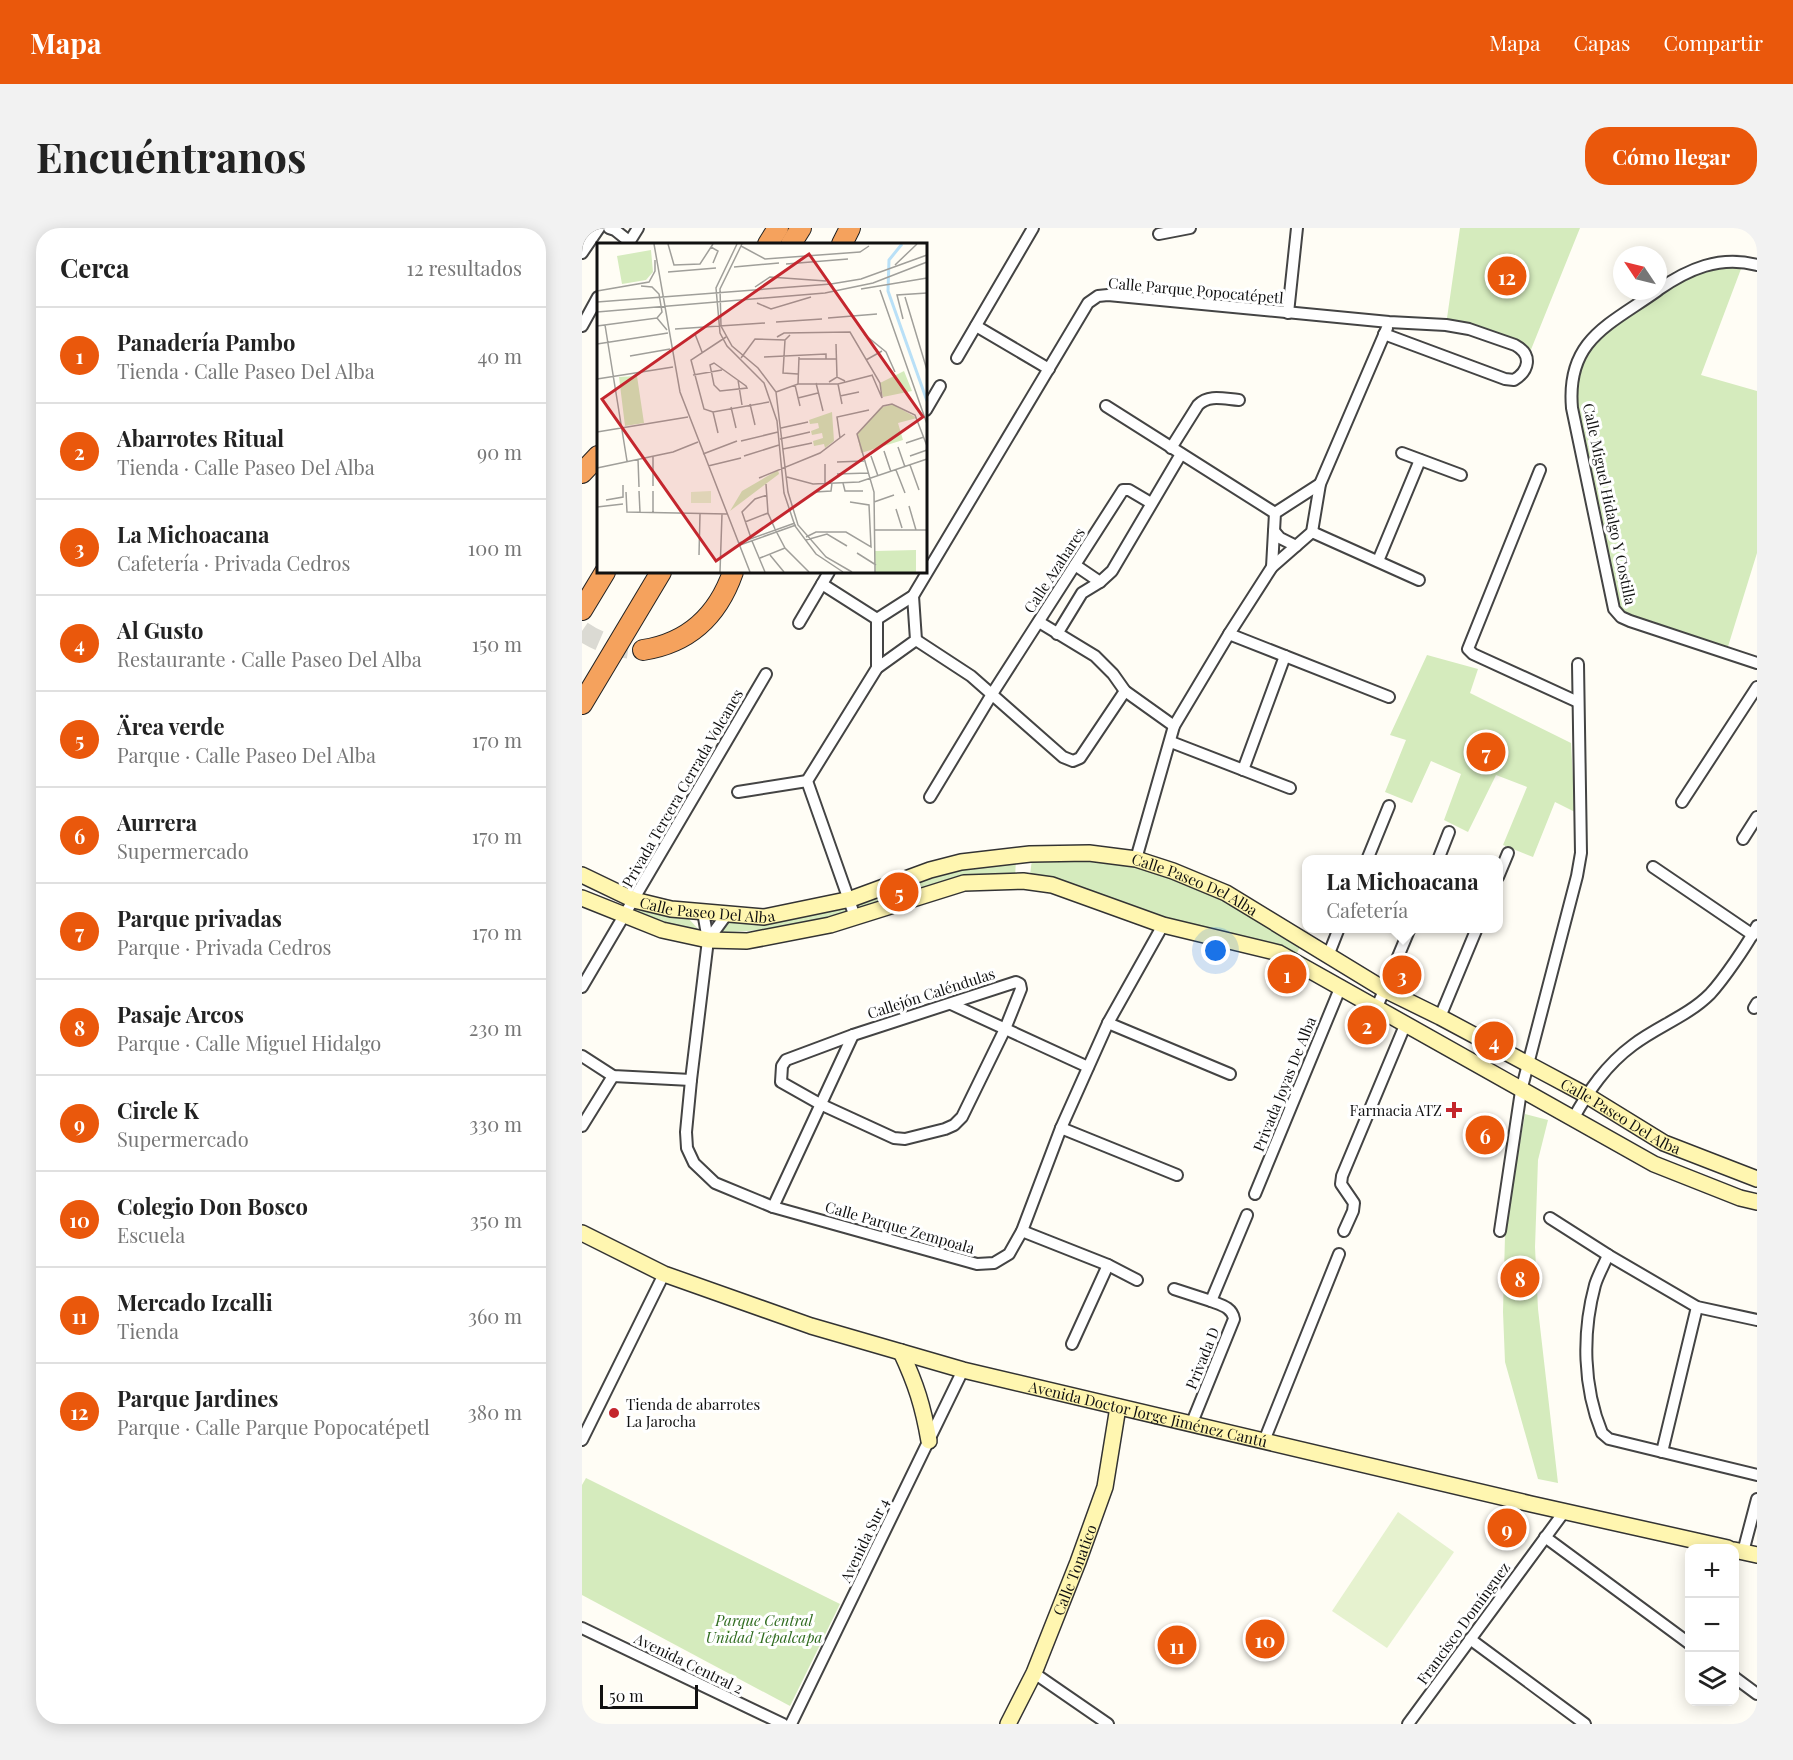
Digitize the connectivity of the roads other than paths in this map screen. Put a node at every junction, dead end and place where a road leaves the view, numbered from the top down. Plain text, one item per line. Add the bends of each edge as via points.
1 (599, 228) edge
2 (609, 228) edge
3 (638, 228) edge
4 (778, 228) edge
5 (801, 228) edge
6 (850, 228) edge
7 (861, 228) edge
8 (1033, 228) edge
9 (1190, 228) edge
10 (1297, 228) edge
11 (1159, 234) dead end
12 (629, 243) edge
13 (769, 243) edge
14 (792, 243) edge
15 (842, 243) edge
16 (854, 243) edge
17 (582, 253) edge
18 (1757, 265) edge
19 (1667, 284) edge
20 (597, 299) edge
21 (1643, 300) edge
22 (1288, 313) junction
23 (1389, 322) junction
24 (582, 326) edge
25 (976, 326) junction
26 (1384, 334) junction
27 (957, 358) dead end
28 (1049, 369) junction
29 (940, 386) dead end
30 (1239, 400) dead end
31 (1106, 406) dead end
32 (927, 408) edge
33 (1176, 451) junction
34 (1402, 453) dead end
35 (597, 457) edge
36 (1420, 460) junction
37 (1540, 470) dead end
38 (582, 473) edge
39 (1461, 475) dead end
40 (1320, 484) junction
41 (1151, 503) junction
42 (1275, 513) junction
43 (1274, 531) junction
44 (1312, 532) junction
45 (1296, 546) junction
46 (1378, 561) junction
47 (1075, 565) junction
48 (1272, 567) junction
49 (604, 573) edge
50 (660, 573) edge
51 (733, 573) edge
52 (828, 573) edge
53 (927, 573) edge
54 (927, 573) edge
55 (1419, 580) dead end
56 (1100, 582) junction
57 (822, 584) junction
58 (913, 596) junction
59 (582, 610) edge
60 (877, 619) junction
61 (1038, 622) junction
62 (799, 623) dead end
63 (1057, 634) junction
64 (1229, 634) junction
65 (916, 640) junction
66 (644, 650) tunnel mouth
67 (1285, 656) junction
68 (1757, 663) edge
69 (1578, 664) dead end
70 (877, 668) junction
71 (766, 674) dead end
72 (1757, 687) edge
73 (1125, 691) junction
74 (992, 694) junction
75 (1389, 697) dead end
76 (1578, 702) junction
77 (582, 704) edge
78 (1174, 726) junction
79 (1171, 742) junction
80 (1243, 770) junction
81 (807, 780) junction
82 (1290, 788) dead end
83 (738, 792) dead end
84 (930, 796) dead end
85 (1682, 802) dead end
86 (1389, 806) dead end
87 (1757, 817) edge
88 (1449, 832) dead end
89 (1743, 838) dead end
90 (1508, 853) dead end
91 (1030, 854) junction
92 (1369, 855) edge
93 (1440, 855) edge
94 (1136, 859) junction
95 (1503, 865) edge
96 (1653, 867) dead end
97 (582, 875) edge
98 (1023, 881) junction
99 (582, 898) edge
100 (634, 900) junction
101 (850, 900) junction
102 (703, 912) junction
103 (727, 914) junction
104 (624, 916) junction
105 (855, 917) junction
106 (1163, 925) junction
107 (1755, 930) edge
108 (1337, 933) edge
109 (1408, 933) edge
110 (1475, 933) edge
111 (708, 940) junction
112 (1328, 956) junction
113 (582, 987) edge
114 (1341, 987) junction
115 (1385, 990) junction
116 (951, 1004) junction
117 (1377, 1007) junction
118 (1440, 1017) junction
119 (1108, 1023) junction
120 (1406, 1023) junction
121 (1005, 1029) junction
122 (853, 1035) junction
123 (582, 1056) edge
124 (1528, 1064) junction
125 (1088, 1067) junction
126 (1230, 1074) dead end
127 (613, 1076) junction
128 (691, 1080) junction
129 (1521, 1090) junction
130 (1586, 1095) junction
131 (820, 1104) junction
132 (1573, 1119) junction
133 (582, 1126) edge
134 (1061, 1128) junction
135 (1177, 1174) dead end
136 (1757, 1179) edge
137 (1255, 1194) dead end
138 (1757, 1202) edge
139 (774, 1207) junction
140 (1246, 1215) dead end
141 (1550, 1218) dead end
142 (1022, 1231) junction
143 (1344, 1231) dead end
144 (1500, 1231) dead end
145 (582, 1233) edge
146 (1339, 1254) dead end
147 (1608, 1255) junction
148 (1108, 1265) junction
149 (664, 1274) junction
150 (1137, 1280) dead end
151 (1174, 1289) dead end
152 (1211, 1301) junction
153 (1697, 1307) junction
154 (1757, 1320) edge
155 (1072, 1344) dead end
156 (901, 1352) junction
157 (963, 1370) junction
158 (1118, 1407) junction
159 (1191, 1425) junction
160 (582, 1440) edge
161 (929, 1441) junction
162 (1264, 1441) junction
163 (1662, 1452) junction
164 (1757, 1475) edge
165 (1757, 1499) edge
166 (1564, 1512) junction
167 (1545, 1537) junction
168 (1710, 1544) edge
169 (1745, 1552) edge
170 (582, 1628) edge
171 (1470, 1639) junction
172 (1685, 1641) edge
173 (1034, 1673) junction
174 (1739, 1681) edge
175 (1757, 1694) edge
176 (783, 1724) edge
177 (791, 1724) edge
178 (1008, 1724) edge
179 (1108, 1724) edge
180 (1408, 1724) edge
181 (1585, 1724) edge

1 - 17 street
2 - 12 street
3 - 12 street
4 - 13 highway
5 - 14 highway
6 - 15 highway
7 - 16 highway
8 - 25 street
9 - 11 street
10 - 22 street
18 - 19 street, Calle Miguel Hidalgo Y Costilla via 1720,262 1692,268
20 - 24 street
21 - 68 street, Calle Miguel Hidalgo Y Costilla via 1593,336 1583,349 1570,387 1614,609 1621,617
22 - 23 street, Calle Parque Popocatépetl
22 - 28 street, Calle Parque Popocatépetl via 1098,296 1088,303
23 - 26 street
23 - 26 street, Calle Parque Popocatépetl via 1469,329 1522,349 1528,357 1527,366 1514,381 1505,379
25 - 27 street
25 - 28 street
26 - 40 street
28 - 53 street, Calle Parque Popocatépetl
29 - 32 street
30 - 33 street via 1203,400
31 - 33 street
33 - 41 street
33 - 42 street
34 - 36 street
35 - 38 highway
36 - 39 street
36 - 46 street
37 - 76 street via 1468,649
40 - 42 street
40 - 44 street
41 - 47 street, Calle Azahares via 1123,490
41 - 56 street via 1112,571
42 - 43 street
43 - 45 street
43 - 48 street
44 - 45 street
44 - 46 street
45 - 48 street
46 - 55 street
47 - 56 street
47 - 61 street, Calle Azahares
48 - 64 street
49 - 59 highway
50 - 77 highway
51 - 66 highway via 719,603 702,624 674,642
52 - 57 street
54 - 58 street, Calle Parque Popocatépetl
56 - 63 street via 1082,593
57 - 60 street
57 - 62 street
58 - 60 street, Calle Parque Popocatépetl
58 - 65 street
60 - 70 street
61 - 63 street
61 - 74 street, Calle Azahares
63 - 73 street via 1095,656
64 - 67 street
64 - 78 street
65 - 70 street
65 - 74 street
67 - 75 street
67 - 80 street
69 - 76 street
70 - 81 street
71 - 100 street, Privada Tercera Cerrada Volcanes
72 - 85 street
73 - 74 street via 1080,758 1073,761
73 - 78 street
74 - 84 street, Calle Azahares
76 - 124 street via 1581,853
78 - 79 street
79 - 80 street
79 - 94 street
80 - 82 street
81 - 83 street
81 - 101 street
86 - 92 street
87 - 89 street
88 - 93 street
90 - 95 street
91 - 94 street, Calle Paseo Del Alba via 1089,853
91 - 98 street via 1019,867
91 - 101 street, Calle Paseo Del Alba via 937,868
94 - 112 street, Calle Paseo Del Alba via 1226,893
96 - 107 street
97 - 100 street, Calle Paseo Del Alba
98 - 105 street, Calle Paseo Del Alba via 964,883
98 - 106 street, Calle Paseo Del Alba via 1052,885
99 - 104 street, Calle Paseo Del Alba
100 - 102 street, Calle Paseo Del Alba
100 - 104 street, Privada Tercera Cerrada Volcanes
101 - 103 street, Calle Paseo Del Alba via 764,917
101 - 105 street
102 - 103 street, Calle Paseo Del Alba
102 - 111 street, Calle Parque Zempoala
103 - 111 street, Calle Parque Zempoala
104 - 111 street, Calle Paseo Del Alba via 662,930
104 - 113 street, Privada Tercera Cerrada Volcanes
105 - 111 street, Calle Paseo Del Alba via 747,941
106 - 114 street, Calle Paseo Del Alba via 1279,953
106 - 119 street, Calle Parque Zempoala
107 - 130 street via 1711,993 1633,1044 1603,1071
108 - 112 street
109 - 115 street
110 - 118 street
111 - 128 street, Calle Parque Zempoala
112 - 115 street, Calle Paseo Del Alba
114 - 117 street, Calle Paseo Del Alba
114 - 137 street, Privada Joyas De Alba
115 - 117 street
115 - 118 street, Calle Paseo Del Alba
116 - 121 street
116 - 121 street, Callejón Caléndulas via 1016,982 1021,989
116 - 122 street, Callejón Caléndulas
117 - 120 street, Calle Paseo Del Alba
118 - 124 street, Calle Paseo Del Alba
119 - 125 street, Calle Parque Zempoala
119 - 126 street
120 - 129 street, Calle Paseo Del Alba
120 - 143 street via 1342,1176 1341,1184 1354,1203
121 - 125 street
121 - 131 street, Callejón Caléndulas via 962,1117 954,1125 900,1139
122 - 131 street
122 - 131 street, Callejón Caléndulas via 783,1062 781,1082
123 - 127 street
124 - 129 street
124 - 130 street, Calle Paseo Del Alba
125 - 134 street, Calle Parque Zempoala
127 - 128 street
127 - 133 street
128 - 139 street, Calle Parque Zempoala via 686,1132 687,1148 694,1163 715,1183
129 - 132 street, Calle Paseo Del Alba
129 - 144 street
130 - 132 street
130 - 136 street, Calle Paseo Del Alba via 1664,1143
131 - 139 street
132 - 138 street, Calle Paseo Del Alba via 1654,1164
134 - 135 street
134 - 142 street, Calle Parque Zempoala
139 - 142 street, Calle Parque Zempoala via 976,1264 994,1263 1009,1254
140 - 152 street
141 - 147 street
142 - 148 street
145 - 149 street, Avenida Doctor Jorge Jiménez Cantú
146 - 162 street
147 - 153 street
147 - 163 street via 1595,1284 1587,1326 1586,1375 1598,1423 1609,1438
148 - 150 street
148 - 155 street
149 - 156 street, Avenida Doctor Jorge Jiménez Cantú via 811,1326
149 - 160 street
151 - 152 street
152 - 159 street, Privada D via 1227,1308 1234,1319
153 - 154 street
153 - 163 street
156 - 157 street, Avenida Doctor Jorge Jiménez Cantú
156 - 161 street via 916,1382
157 - 158 street, Avenida Doctor Jorge Jiménez Cantú
157 - 161 street, Avenida Sur 4
158 - 159 street, Avenida Doctor Jorge Jiménez Cantú
158 - 173 street, Calle Tonatico via 1105,1487
159 - 162 street, Avenida Doctor Jorge Jiménez Cantú
161 - 177 street, Avenida Sur 4
162 - 166 street, Avenida Doctor Jorge Jiménez Cantú
163 - 164 street
165 - 169 street
166 - 167 street, Francisco Domínguez
166 - 168 street, Avenida Doctor Jorge Jiménez Cantú
167 - 171 street, Francisco Domínguez
167 - 172 street
170 - 176 street, Avenida Central 2
171 - 180 street, Francisco Domínguez
171 - 181 street
173 - 178 street, Calle Tonatico
173 - 179 street
174 - 175 street

